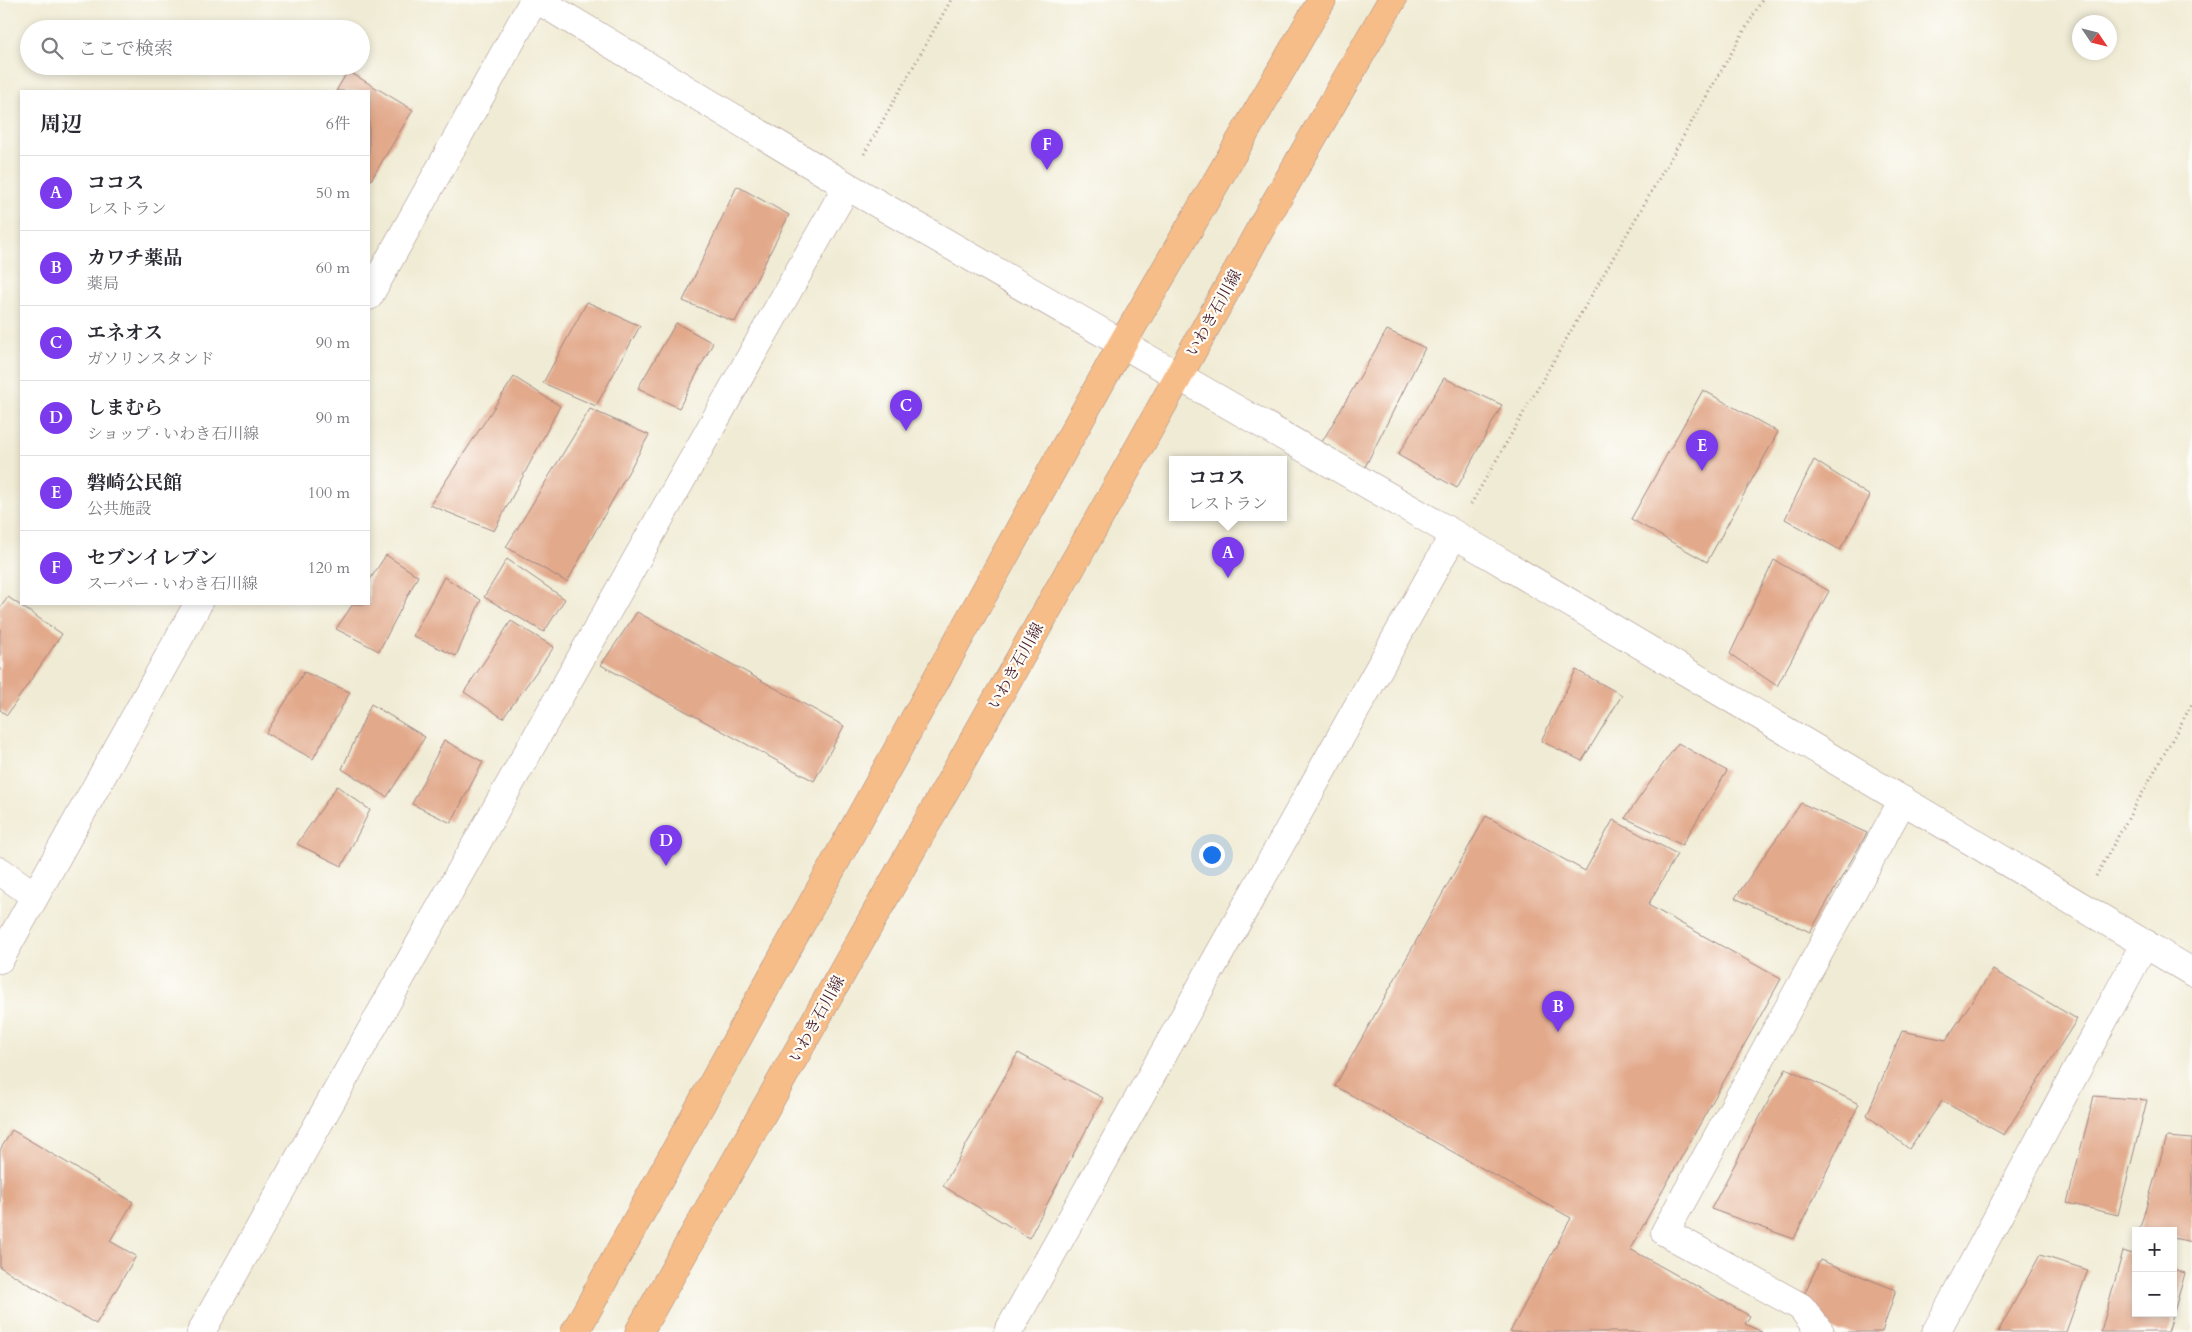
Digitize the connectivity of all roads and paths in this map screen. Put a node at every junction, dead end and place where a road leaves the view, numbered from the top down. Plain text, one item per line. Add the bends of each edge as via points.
1 (534, 0) edge
2 (538, 0) edge
3 (951, 0) edge
4 (1322, 0) edge
5 (1392, 0) edge
6 (1762, 0) edge
7 (847, 186) junction
8 (370, 294) edge
9 (1122, 344) junction
10 (1180, 376) junction
11 (1454, 534) junction
12 (197, 605) edge
13 (2192, 704) edge
14 (1903, 800) junction
15 (0, 871) edge
16 (35, 896) junction
17 (2080, 905) junction
18 (2145, 943) junction
19 (0, 959) edge
20 (2192, 972) edge
21 (201, 1332) edge
22 (575, 1332) edge
23 (640, 1332) edge
24 (1008, 1332) edge
25 (1820, 1332) edge
26 (1936, 1332) edge

1 - 8 street
2 - 7 street
3 - 7 path
4 - 9 main road
5 - 10 main road, いわき石川線
6 - 11 path
7 - 9 street
7 - 21 street
9 - 10 street
9 - 22 main road
10 - 11 street
10 - 23 main road, いわき石川線
11 - 14 street
11 - 24 street
12 - 16 street
13 - 17 path
14 - 17 street
14 - 25 street via 1665,1232 1801,1307
15 - 16 street
16 - 19 street
17 - 18 street
18 - 20 street
18 - 26 street

